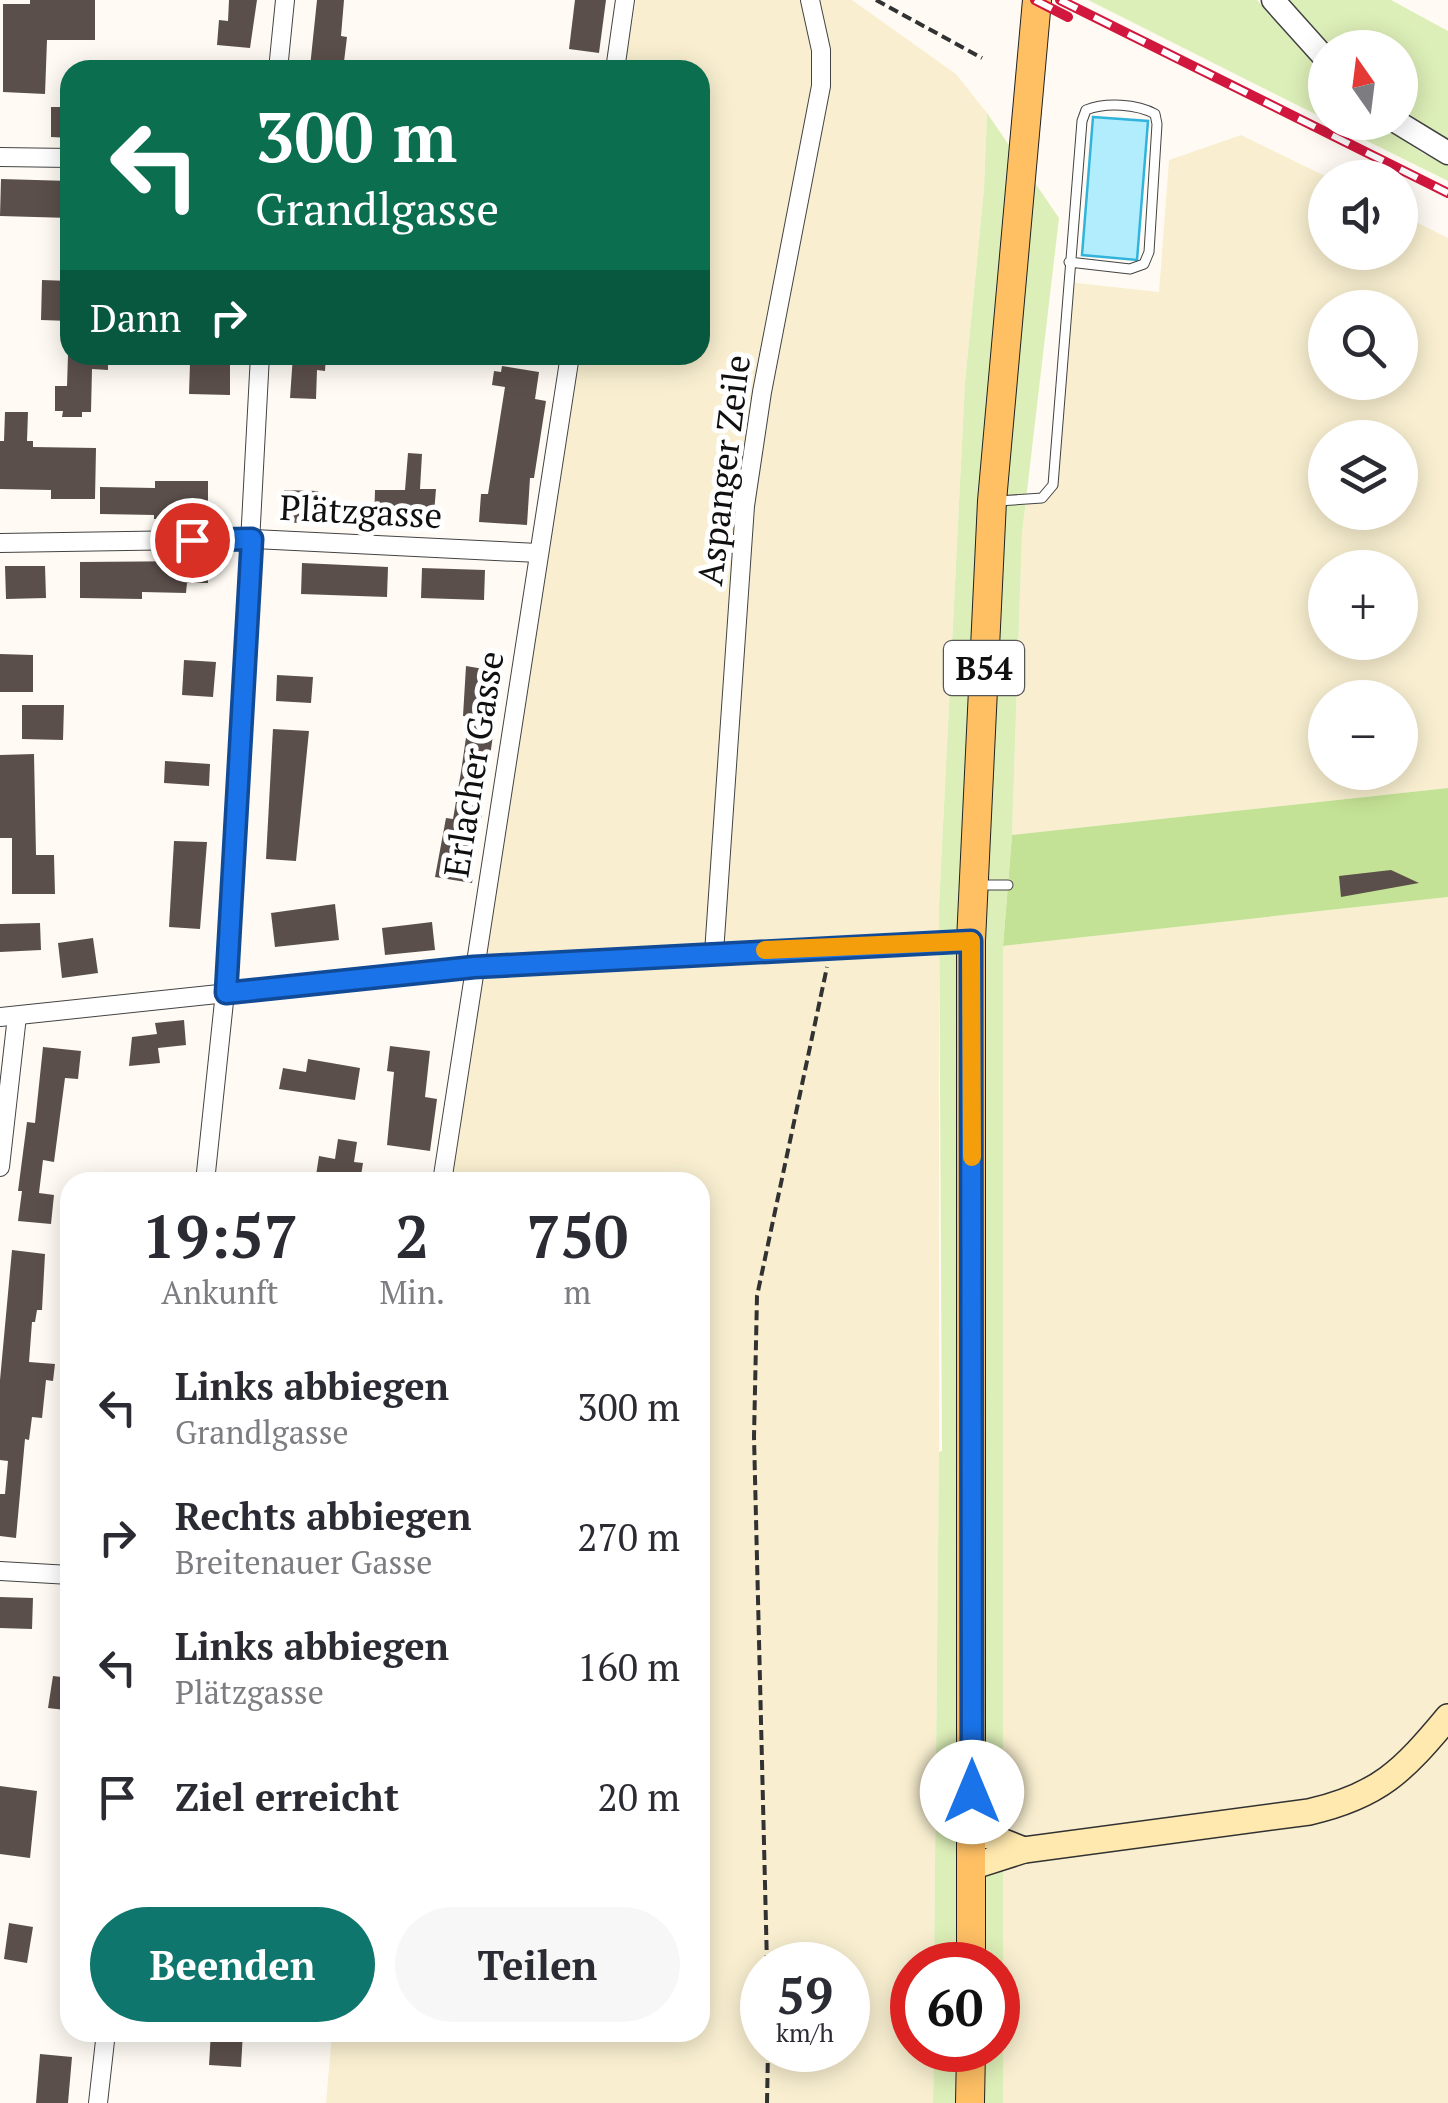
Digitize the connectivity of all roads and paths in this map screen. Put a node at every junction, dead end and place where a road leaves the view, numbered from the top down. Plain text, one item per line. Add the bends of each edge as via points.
1 (285, 0) edge
2 (626, 0) edge
3 (810, 0) edge
4 (876, 0) edge
5 (1037, 0) edge
6 (1272, 0) edge
7 (1308, 39) edge
8 (982, 58) dead end
9 (279, 60) edge
10 (617, 60) edge
11 (1418, 135) edge
12 (1448, 153) edge
13 (0, 157) edge
14 (60, 158) edge
15 (1069, 262) junction
16 (260, 365) edge
17 (568, 365) edge
18 (992, 501) junction
19 (252, 539) junction
20 (0, 543) edge
21 (538, 552) junction
22 (974, 885) junction
23 (1008, 885) dead end
24 (971, 941) junction
25 (832, 947) junction
26 (714, 953) junction
27 (474, 967) junction
28 (226, 993) junction
29 (8, 1016) edge
30 (0, 1167) edge
31 (206, 1172) edge
32 (443, 1172) edge
33 (0, 1571) edge
34 (60, 1575) edge
35 (1448, 1718) edge
36 (972, 1830) junction
37 (1024, 1850) junction
38 (971, 1867) junction
39 (766, 1942) edge
40 (971, 1942) edge
41 (105, 2042) edge
42 (768, 2072) edge
43 (971, 2072) edge
44 (98, 2103) edge
45 (767, 2103) edge
46 (970, 2103) edge

1 - 9 street
2 - 10 street
3 - 26 street, Aspanger Zeile via 821,86 745,506
4 - 8 path
5 - 18 main road, B54
6 - 7 street
11 - 12 street
13 - 14 street
15 - 15 lane via 1130,269 1144,264 1157,124 1145,108 1086,110
15 - 18 lane via 1052,485 1042,498
16 - 19 street
17 - 21 street, Erlacher Gasse
18 - 22 main road, B54
19 - 20 street, Plätzgasse
19 - 21 street, Plätzgasse
19 - 28 street
21 - 27 street, Erlacher Gasse
22 - 23 lane
22 - 24 main road, B54
24 - 25 street
24 - 36 main road, B54
25 - 26 street
25 - 39 path via 757,1296 754,1436
26 - 27 street
27 - 28 street
27 - 32 street, Erlacher Gasse
28 - 29 street
28 - 31 street
29 - 30 street
33 - 34 street
35 - 37 main road via 1389,1781 1340,1805
36 - 37 main road
36 - 38 main road, B54
37 - 38 main road
38 - 40 main road, B54
41 - 44 street
42 - 45 path
43 - 46 main road

